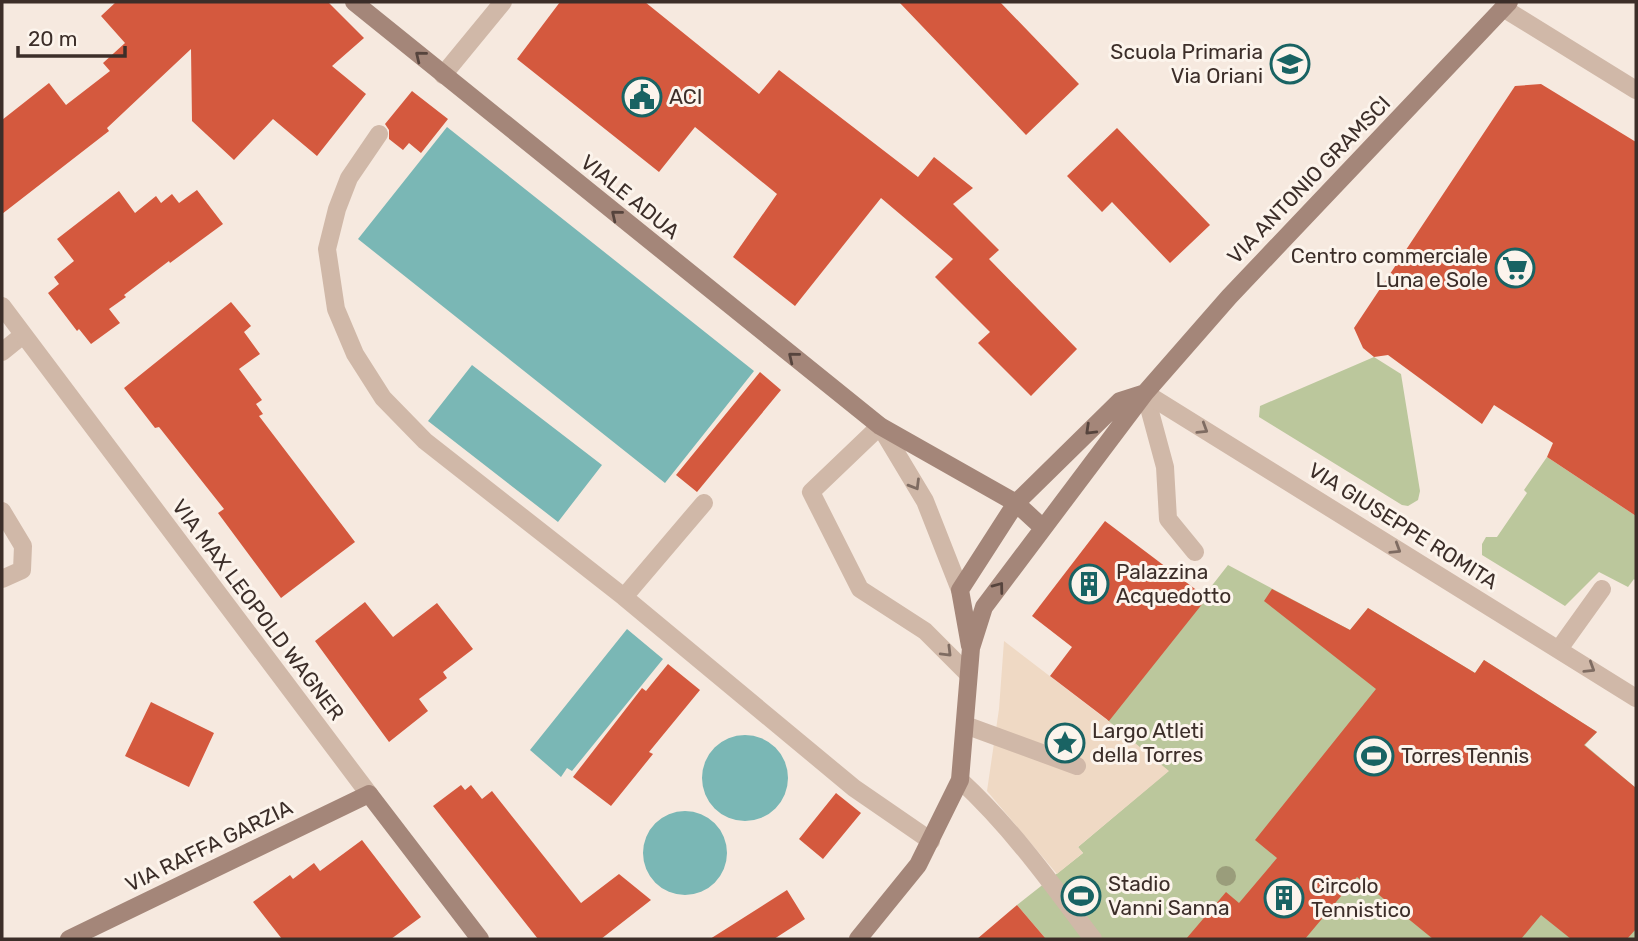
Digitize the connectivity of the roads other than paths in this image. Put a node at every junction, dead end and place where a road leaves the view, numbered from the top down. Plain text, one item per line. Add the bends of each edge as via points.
1 (354, 2) edge
2 (503, 2) edge
3 (1506, 5) edge
4 (443, 75) junction
5 (1636, 90) edge
6 (379, 134) dead end
7 (2, 306) edge
8 (23, 335) junction
9 (2, 352) edge
10 (1145, 393) junction
11 (880, 426) junction
12 (704, 503) dead end
13 (1016, 503) junction
14 (2, 511) edge
15 (1043, 528) junction
16 (1195, 552) dead end
17 (2, 579) edge
18 (1602, 589) dead end
19 (960, 590) junction
20 (624, 597) junction
21 (971, 648) junction
22 (1559, 649) junction
23 (968, 674) junction
24 (1636, 698) edge
25 (965, 725) junction
26 (1077, 766) dead end
27 (960, 780) junction
28 (369, 794) junction
29 (931, 841) junction
30 (69, 939) edge
31 (480, 939) edge
32 (858, 939) edge
33 (1093, 939) edge

4 -> 1 main road, VIALE ADUA
2 - 4 street
3 - 5 street
3 - 10 main road, VIA ANTONIO GRAMSCI via 1228,297
11 -> 4 main road, VIALE ADUA
6 - 20 street via 349,178 327,250 336,309 355,354 383,398 425,441
7 - 8 street, VIA MAX LEOPOLD WAGNER
8 - 9 street
8 - 28 street, VIA MAX LEOPOLD WAGNER
10 -> 13 main road, VIA ANTONIO GRAMSCI via 1120,401
10 - 15 main road, VIA ANTONIO GRAMSCI
10 - 16 street via 1165,467 1168,519
10 -> 22 street, VIA GIUSEPPE ROMITA
11 - 13 main road, VIALE ADUA
11 -> 19 street, VIALE ADUA via 925,501
11 -> 23 street via 811,492 860,589 925,631
12 - 20 street
13 - 15 main road, VIALE ADUA
13 - 19 main road, VIA ANTONIO GRAMSCI
14 - 17 street via 23,546 22,570
21 -> 15 main road, VIA ANTONIO GRAMSCI via 984,607
18 - 22 street
19 - 21 main road
20 - 29 street via 854,788
21 - 23 main road
22 -> 24 street, VIA GIUSEPPE ROMITA
23 - 25 main road
25 - 26 street
25 - 27 main road
27 - 29 main road
27 - 33 street via 986,803
28 - 30 main road, VIA RAFFA GARZIA
28 - 31 main road, VIA MAX LEOPOLD WAGNER
29 - 32 main road via 918,865

